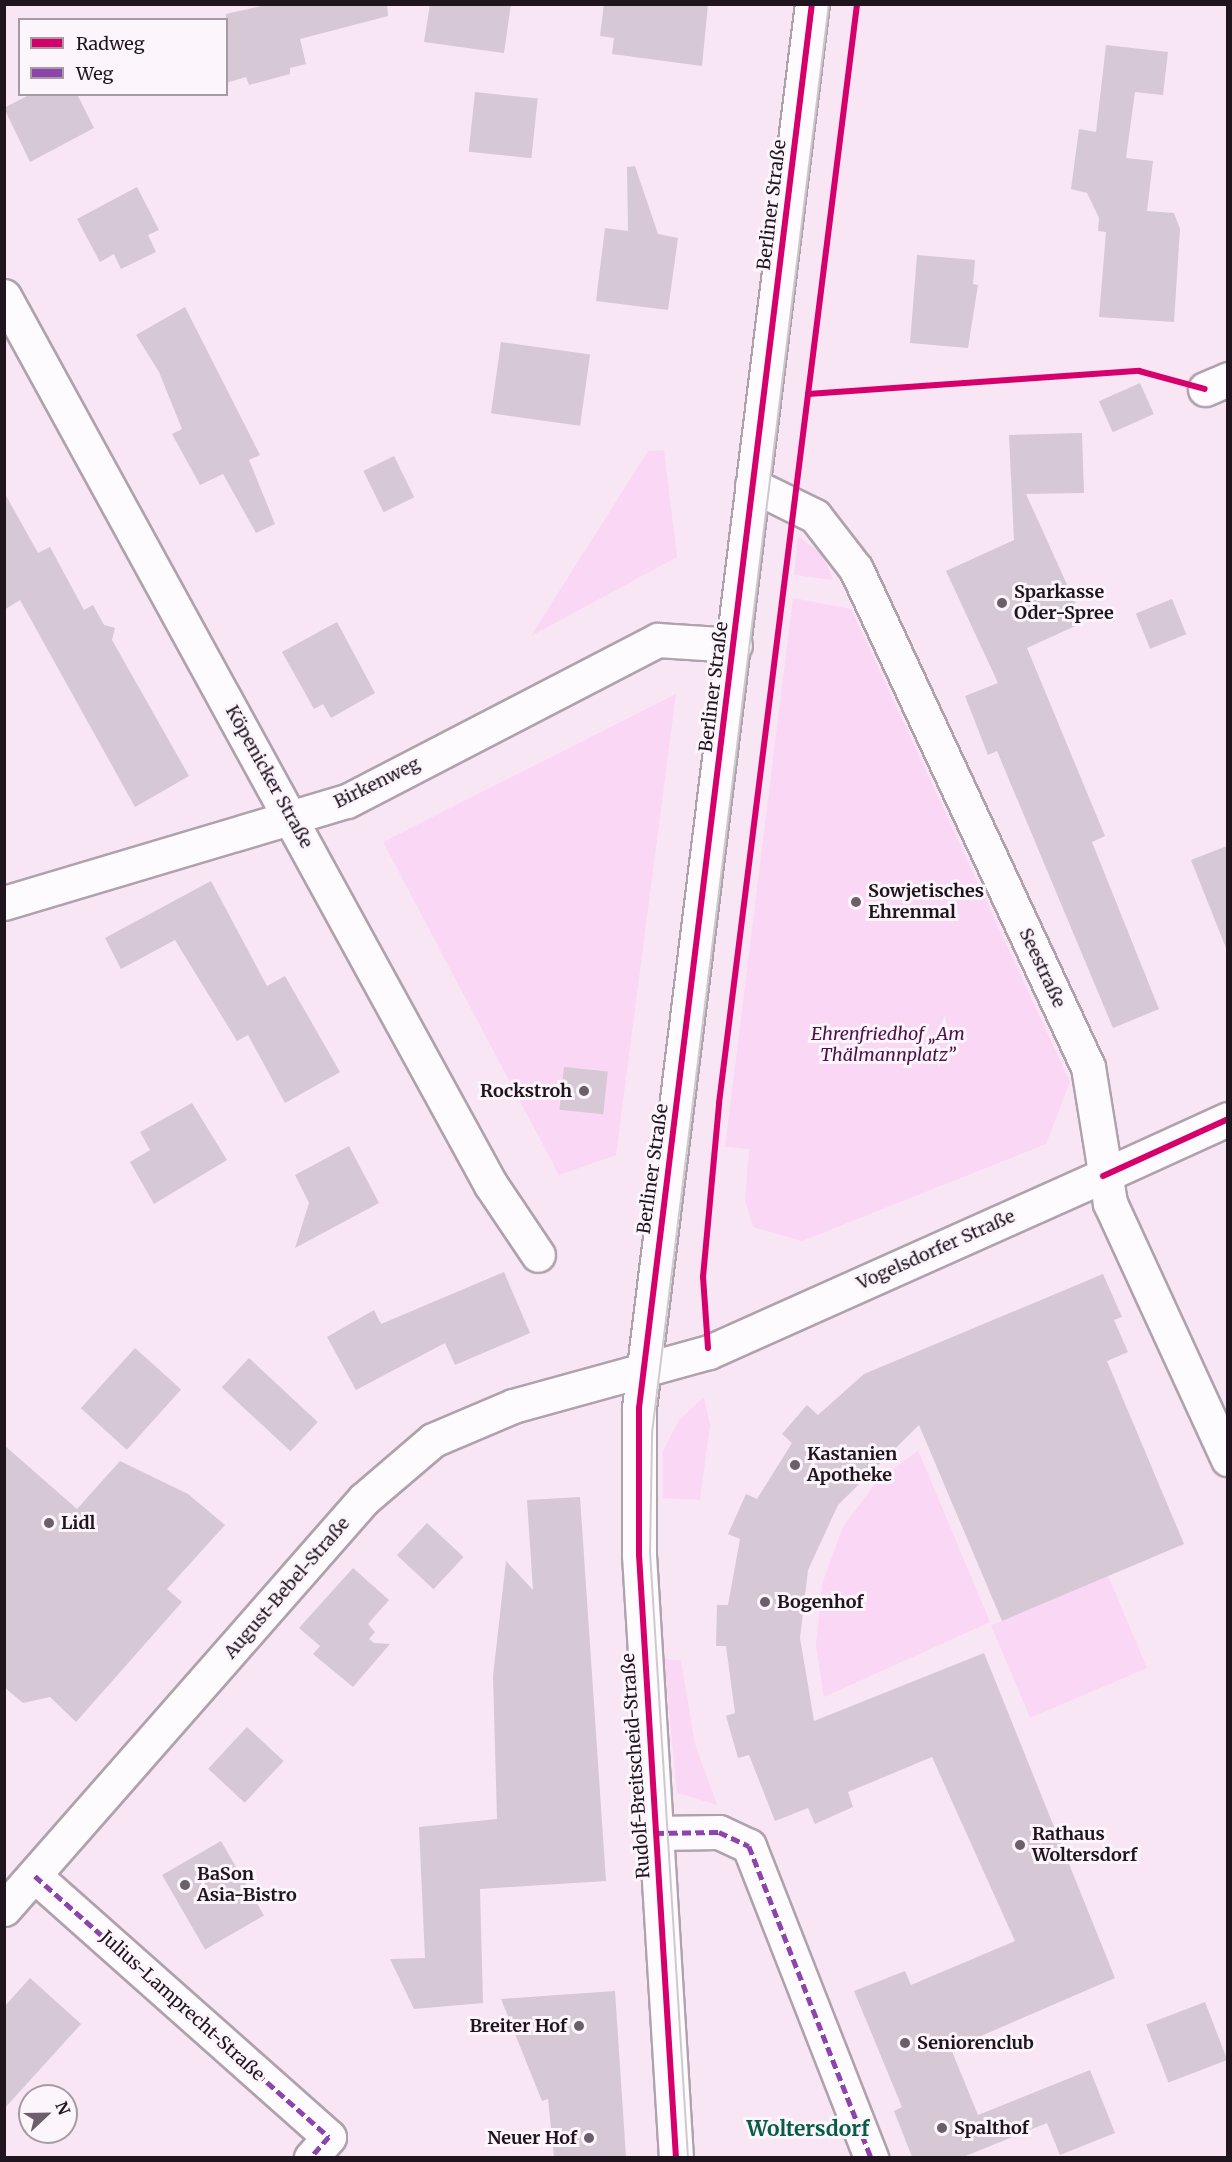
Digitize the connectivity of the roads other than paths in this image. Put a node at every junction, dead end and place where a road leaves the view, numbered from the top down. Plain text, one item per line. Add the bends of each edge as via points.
1 (812, 4) edge
2 (4, 296) edge
3 (752, 485) junction
4 (735, 645) junction
5 (293, 818) junction
6 (4, 903) edge
7 (1227, 1119) edge
8 (1103, 1176) junction
9 (538, 1255) dead end
10 (641, 1373) junction
11 (1227, 1459) edge
12 (655, 1833) junction
13 (35, 1876) junction
14 (4, 1909) edge
15 (320, 2147) edge
16 (676, 2157) edge
17 (871, 2157) edge

1 - 3 street, Berliner Straße
2 - 5 street, Köpenicker Straße
3 - 4 street, Berliner Straße
3 - 8 street, Seestraße via 797,504 827,528 856,569 1088,1067 1096,1096
4 - 5 street, Birkenweg via 658,640 347,801
4 - 10 street, Berliner Straße
5 - 6 street, Birkenweg
5 - 9 street, Köpenicker Straße via 491,1185
7 - 8 street, Vogelsdorfer Straße
8 - 10 street, Vogelsdorfer Straße via 720,1348
8 - 11 street, Seestraße via 1114,1215
10 - 12 street, Rudolf-Breitscheid-Straße via 637,1514
10 - 13 street, August-Bebel-Straße via 513,1406 433,1440 364,1499
12 - 16 street, Rudolf-Breitscheid-Straße
12 - 17 street, Rudolf-Breitscheid-Straße via 719,1832 749,1846
13 - 14 street, August-Bebel-Straße
13 - 15 street, Julius-Lamprecht-Straße

